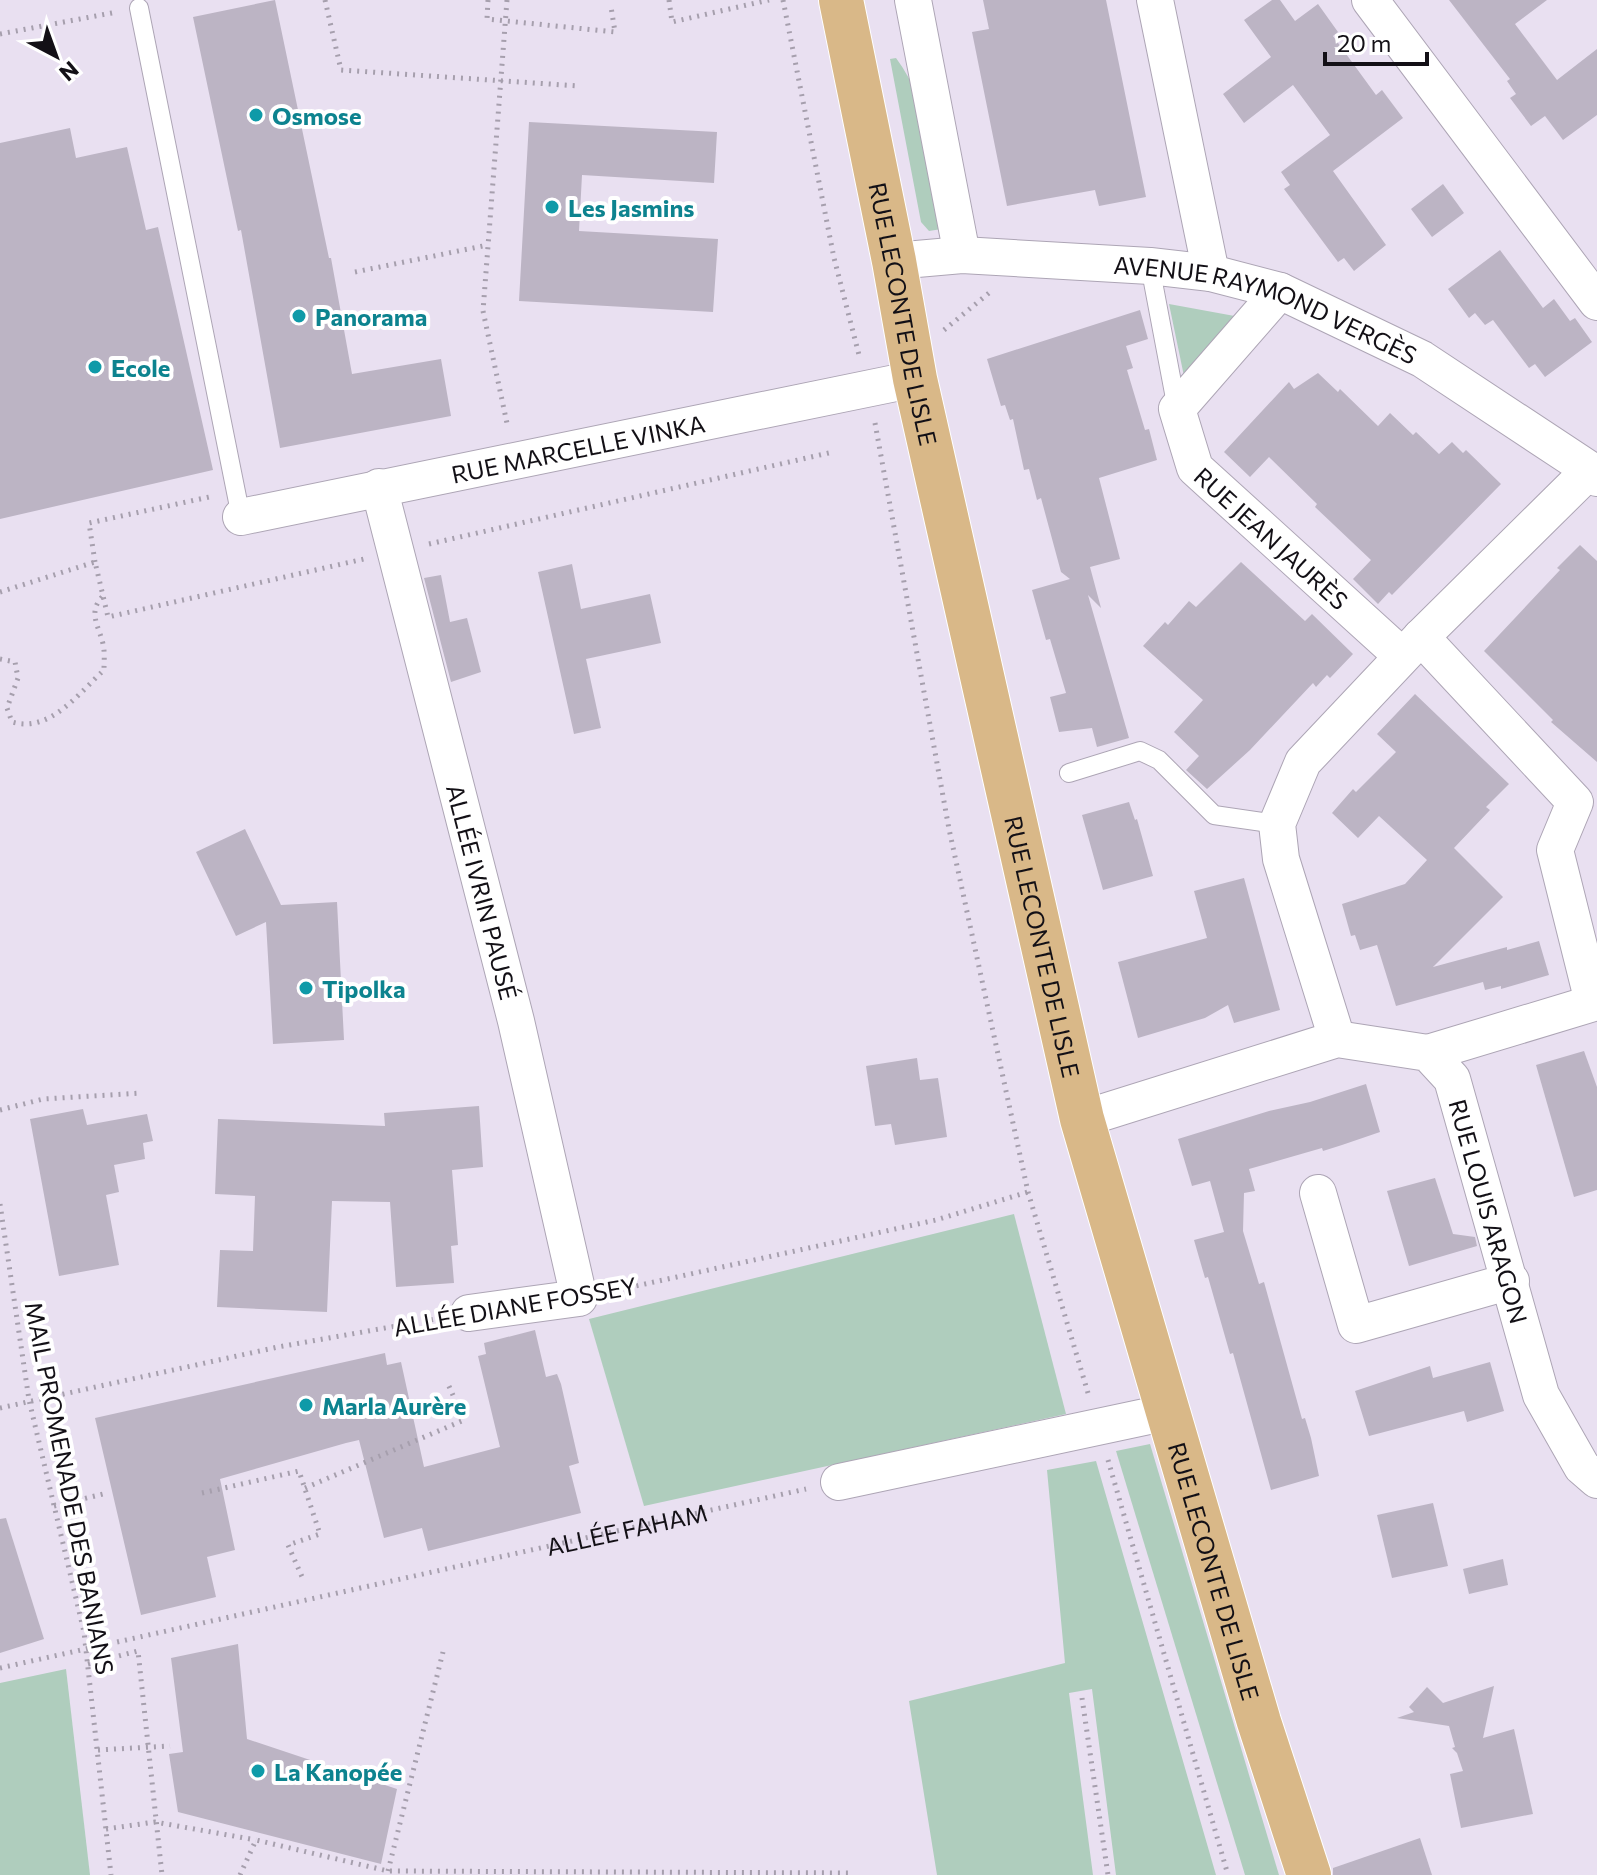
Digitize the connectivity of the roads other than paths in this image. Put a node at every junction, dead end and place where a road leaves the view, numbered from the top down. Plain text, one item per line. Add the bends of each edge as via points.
1 (841, 0) edge
2 (913, 0) edge
3 (1155, 0) edge
4 (1370, 0) edge
5 (139, 8) road end
6 (962, 255) junction
7 (894, 261) junction
8 (1150, 266) junction
9 (1211, 273) junction
10 (1280, 291) junction
11 (1597, 302) edge
12 (915, 379) junction
13 (1177, 409) junction
14 (1593, 474) edge
15 (379, 487) junction
16 (241, 517) joint
17 (1412, 646) junction
18 (1069, 773) dead end
19 (1277, 824) junction
20 (1595, 1002) edge
21 (1337, 1039) junction
22 (1428, 1053) junction
23 (1082, 1119) junction
24 (1318, 1193) dead end
25 (1511, 1281) junction
26 (579, 1298) joint
27 (469, 1313) road end
28 (1168, 1412) junction
29 (1597, 1480) edge
30 (839, 1482) road end
31 (1309, 1875) edge

1 - 7 main road, RUE LECONTE DE LISLE
2 - 6 street
3 - 9 street
4 - 11 street
5 - 16 lane
6 - 7 street, AVENUE RAYMOND VERGÈS
6 - 8 street, AVENUE RAYMOND VERGÈS
7 - 12 main road, RUE LECONTE DE LISLE
8 - 9 street, AVENUE RAYMOND VERGÈS
8 - 13 lane
9 - 10 street, AVENUE RAYMOND VERGÈS
10 - 13 street
10 - 14 street, AVENUE RAYMOND VERGÈS via 1422,359
12 - 15 street, RUE MARCELLE VINKA
12 - 23 main road, RUE LECONTE DE LISLE
13 - 17 street, RUE JEAN JAURÈS via 1195,468
14 - 17 street
15 - 16 street, RUE MARCELLE VINKA
15 - 26 street, ALLÉE IVRIN PAUSÉ via 516,1021
17 - 19 street via 1303,762
17 - 20 street, RUE JEAN JAURÈS via 1575,802 1555,850
18 - 19 lane via 1140,751 1159,760 1214,815
19 - 21 street via 1281,859
20 - 22 street
21 - 22 street
21 - 23 street
22 - 25 street, RUE LOUIS ARAGON via 1452,1079
23 - 28 main road, RUE LECONTE DE LISLE
24 - 25 street via 1356,1325
25 - 29 street, RUE LOUIS ARAGON via 1541,1395 1582,1467
26 - 27 street, ALLÉE DIANE FOSSEY
28 - 30 street
28 - 31 main road, RUE LECONTE DE LISLE

